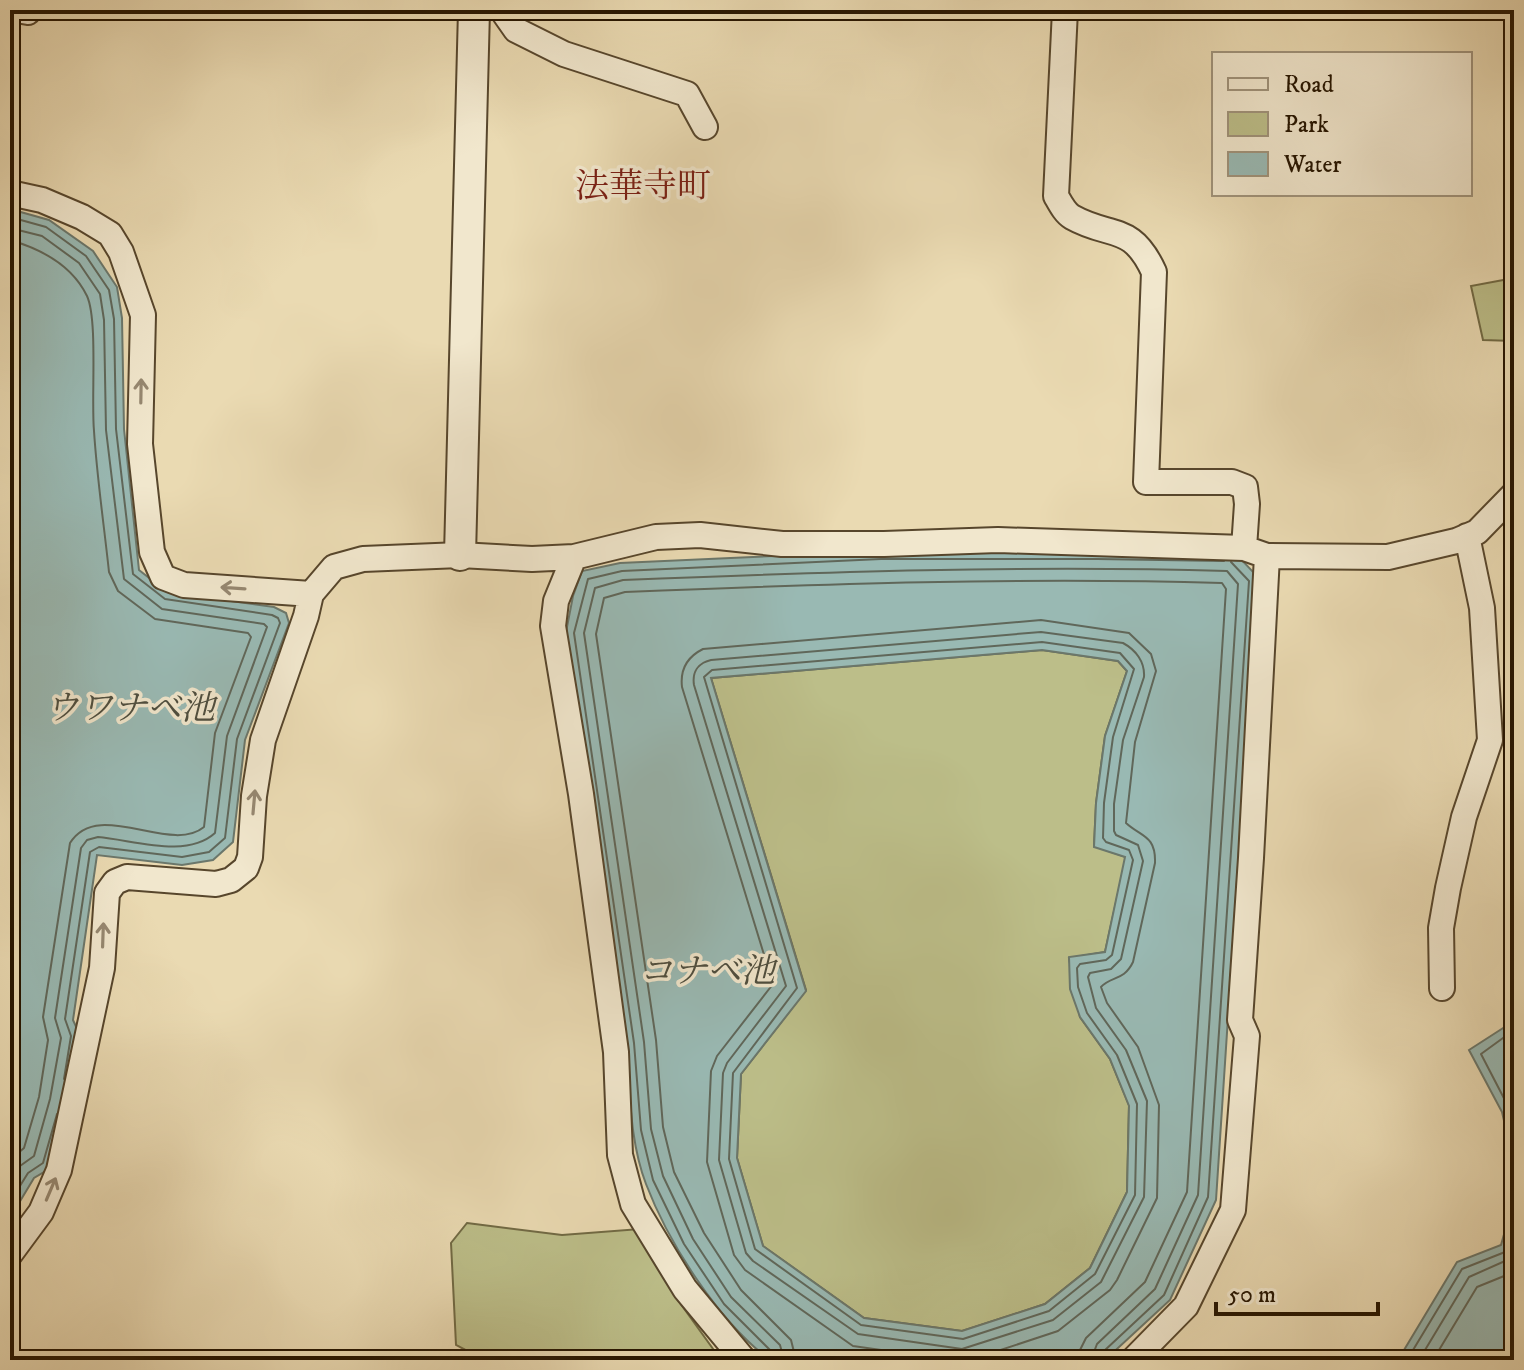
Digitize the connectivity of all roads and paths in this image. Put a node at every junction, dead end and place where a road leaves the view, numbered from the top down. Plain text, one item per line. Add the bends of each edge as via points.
1 (16, 10) edge
2 (29, 10) edge
3 (474, 10) edge
4 (502, 10) edge
5 (1065, 10) edge
6 (705, 127) dead end
7 (10, 193) edge
8 (1514, 494) edge
9 (1467, 536) junction
10 (1256, 552) junction
11 (460, 555) junction
12 (574, 557) junction
13 (311, 594) junction
14 (1442, 988) dead end
15 (10, 1254) edge
16 (744, 1360) edge
17 (1133, 1360) edge

1 - 2 street
3 - 11 street
4 - 6 street via 516,30 564,54 687,94
5 - 10 street via 1056,196 1069,216 1137,243 1154,272 1146,482 1232,482 1245,487
13 -> 7 street via 184,585 163,577 152,552 140,444 143,315 121,252 110,234 82,217
8 - 9 street
9 - 10 street via 1388,557
9 - 14 street via 1482,608 1490,740 1464,817 1446,901
10 - 12 street via 998,540 782,544 700,535 656,537
10 - 17 street via 1251,858 1240,1020 1247,1036 1233,1210 1186,1306
11 - 12 street
11 - 13 street via 363,559 334,567
12 - 16 street via 556,601 553,626 616,1052 620,1155 633,1204 685,1289
15 -> 13 street via 41,1212 59,1170 102,968 107,893 127,877 216,884 246,868 263,740

